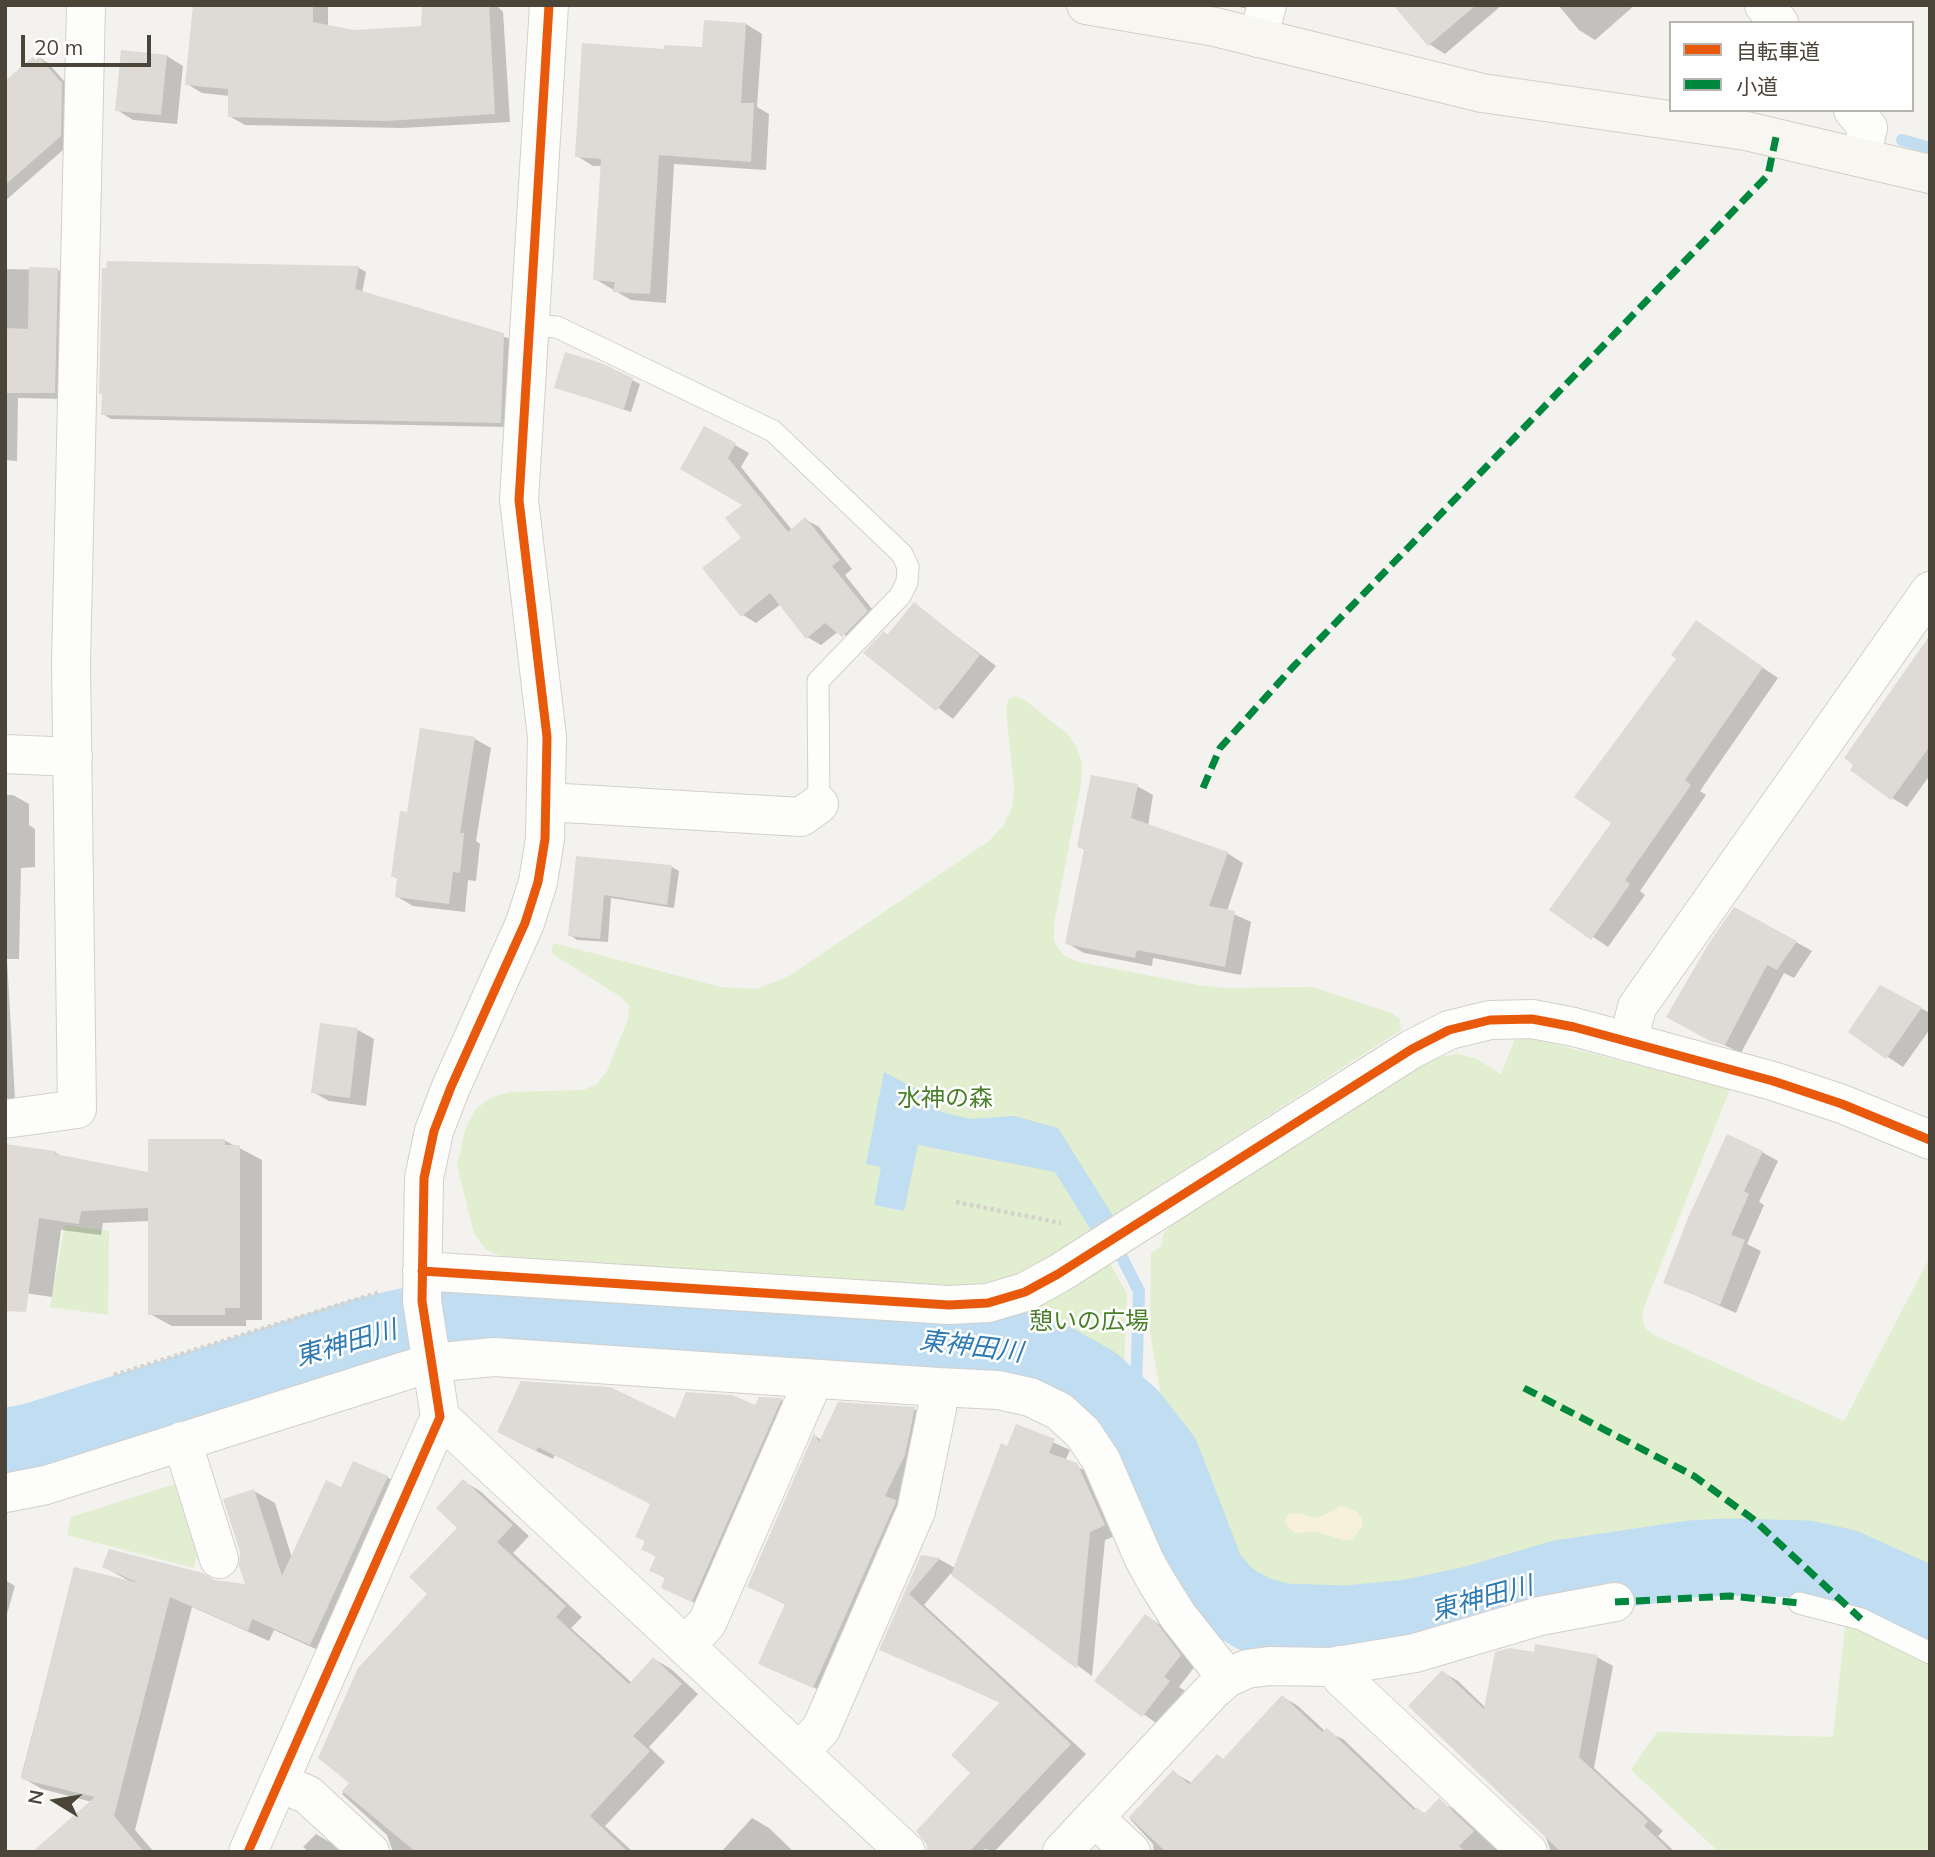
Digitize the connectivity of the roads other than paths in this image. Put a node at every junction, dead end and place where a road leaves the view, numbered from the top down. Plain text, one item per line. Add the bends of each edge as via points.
1 (86, 5) edge
2 (549, 5) edge
3 (1086, 5) edge
4 (1764, 5) edge
5 (1777, 21) edge
6 (1262, 22) edge
7 (1855, 112) edge
8 (1861, 156) junction
9 (1930, 174) edge
10 (528, 326) junction
11 (1930, 590) edge
12 (5, 754) edge
13 (73, 757) junction
14 (547, 802) junction
15 (819, 804) joint
16 (1628, 1042) junction
17 (5, 1119) edge
18 (1930, 1140) edge
19 (422, 1286) junction
20 (429, 1360) junction
21 (814, 1379) junction
22 (938, 1387) junction
23 (440, 1417) junction
24 (182, 1441) junction
25 (5, 1493) edge
26 (219, 1559) dead end
27 (1615, 1602) dead end
28 (1799, 1603) dead end
29 (685, 1646) junction
30 (1930, 1653) edge
31 (1340, 1665) junction
32 (1227, 1678) junction
33 (799, 1752) junction
34 (279, 1782) junction
35 (1094, 1817) junction
36 (248, 1852) edge
37 (370, 1852) edge
38 (906, 1852) edge
39 (1062, 1852) edge
40 (1131, 1852) edge
41 (1528, 1852) edge

1 - 13 street via 71,662
2 - 10 street
3 - 6 street via 1215,27
4 - 5 street
6 - 8 street via 1482,93 1746,131
7 - 8 street via 1868,128
8 - 9 street
10 - 14 street via 519,500 547,737
10 - 15 lane via 557,327 773,430 902,554 908,567 900,596 818,681
11 - 16 street via 1637,1007
12 - 13 street
13 - 17 street via 77,1109
14 - 15 street via 801,817
14 - 19 street via 538,882 526,923 434,1131 424,1178
16 - 18 street via 1808,1092
16 - 19 street via 1532,1019 1490,1020 1449,1030 1025,1292 988,1303
19 - 20 street
20 - 21 street via 494,1357
20 - 23 street
20 - 24 street
21 - 22 street
21 - 29 street via 707,1623
22 - 32 street via 1030,1397 1059,1411 1083,1433 1101,1460 1150,1570 1178,1616
22 - 33 street via 916,1511 821,1729
23 - 29 street
23 - 34 street
24 - 25 street via 46,1485
24 - 26 street
27 - 31 street via 1540,1616 1415,1653
28 - 30 lane via 1861,1619
29 - 33 street
31 - 32 street via 1306,1669 1269,1666
31 - 41 street via 1342,1678
32 - 35 street
33 - 38 street
34 - 36 street
34 - 37 street via 308,1795
35 - 39 street
35 - 40 street

